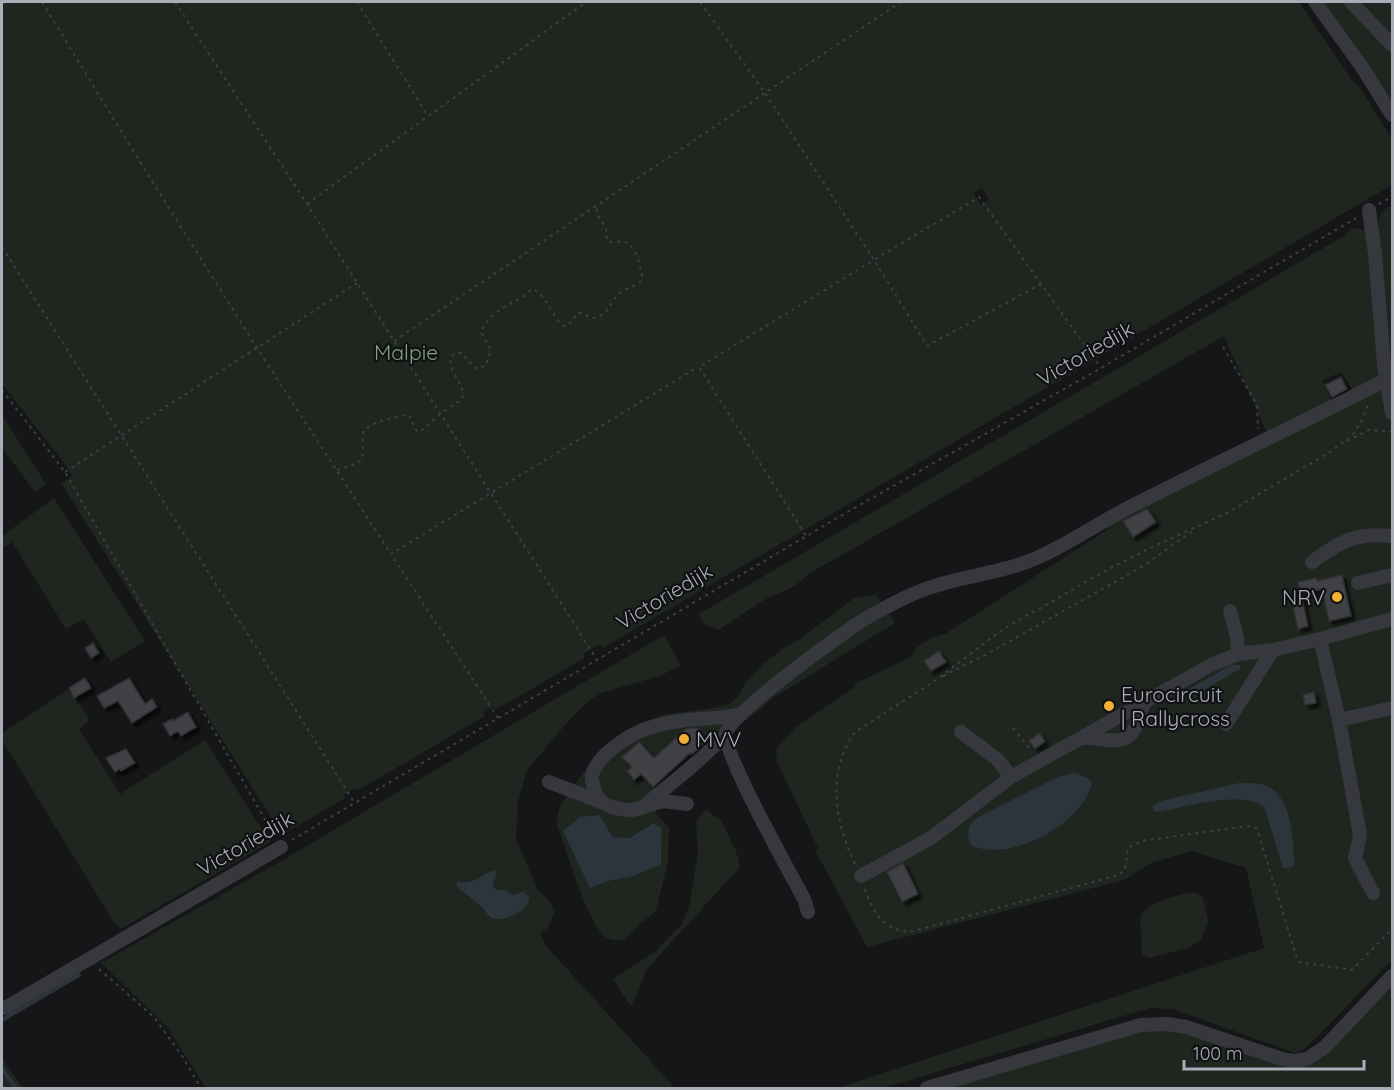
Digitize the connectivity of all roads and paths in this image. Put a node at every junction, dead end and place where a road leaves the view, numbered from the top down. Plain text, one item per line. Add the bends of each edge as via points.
1 (6, 2) edge
2 (42, 2) edge
3 (175, 2) edge
4 (357, 2) edge
5 (586, 2) edge
6 (700, 2) edge
7 (901, 2) edge
8 (1315, 2) edge
9 (1351, 2) edge
10 (2, 4) edge
11 (1392, 45) edge
12 (765, 93) junction
13 (1392, 115) edge
14 (428, 116) junction
15 (307, 204) junction
16 (596, 206) junction
17 (1369, 210) dead end
18 (1349, 222) dead end
19 (2, 248) edge
20 (874, 260) junction
21 (357, 283) junction
22 (1041, 284) junction
23 (394, 341) junction
24 (1223, 347) dead end
25 (257, 348) junction
26 (699, 367) junction
27 (1101, 368) junction
28 (1386, 380) junction
29 (2, 390) edge
30 (1369, 403) dead end
31 (1392, 413) edge
32 (440, 414) junction
33 (1392, 432) edge
34 (123, 435) junction
35 (1258, 444) junction
36 (1340, 445) junction
37 (337, 470) junction
38 (65, 472) junction
39 (491, 493) junction
40 (1199, 526) junction
41 (806, 536) junction
42 (1392, 536) edge
43 (391, 554) junction
44 (1312, 562) dead end
45 (1392, 575) edge
46 (1358, 583) dead end
47 (1230, 611) dead end
48 (1392, 619) edge
49 (1320, 639) junction
50 (1273, 650) junction
51 (1238, 654) junction
52 (597, 660) junction
53 (936, 680) junction
54 (1147, 701) junction
55 (1392, 708) edge
56 (742, 714) junction
57 (498, 718) junction
58 (1339, 720) junction
59 (1226, 724) dead end
60 (1013, 728) dead end
61 (961, 732) dead end
62 (726, 735) junction
63 (1079, 738) junction
64 (994, 743) dead end
65 (998, 760) junction
66 (1040, 760) junction
67 (1011, 777) junction
68 (549, 782) dead end
69 (601, 802) junction
70 (355, 803) junction
71 (687, 804) dead end
72 (646, 806) junction
73 (281, 847) junction
74 (861, 876) junction
75 (1373, 893) dead end
76 (808, 912) dead end
77 (1392, 929) edge
78 (88, 958) junction
79 (1392, 976) edge
80 (2, 1008) edge
81 (201, 1089) edge
82 (927, 1089) edge

1 - 10 path
2 - 25 path
3 - 15 path
4 - 14 path
5 - 14 path
6 - 12 path
7 - 12 path
8 - 13 street
9 - 11 street
12 - 16 path
12 - 20 path
14 - 15 path
15 - 21 path
16 - 23 path
16 - 32 path via 607,241 625,242 633,249 642,280 619,294 602,316 591,318 578,313 567,326 559,322 540,292 533,289 506,305 484,324 481,332 491,350 486,365 478,369 461,353 451,357 454,377 463,394 462,399
17 - 28 street
18 - 27 path, Victoriedijk
19 - 34 path
20 - 22 path via 979,196
20 - 22 path via 927,346
20 - 26 path
21 - 23 path
21 - 25 path
22 - 27 path
23 - 32 path
24 - 35 path via 1257,405
25 - 34 path
25 - 37 path
26 - 39 path
26 - 41 path
27 - 41 path, Victoriedijk
28 - 31 street
28 - 35 street
29 - 38 path
30 - 36 path via 1357,429
32 - 37 path via 420,432 409,415 369,425 364,430 363,458 352,467
32 - 39 path
33 - 36 path via 1370,430
34 - 38 path
34 - 70 path
35 - 56 street via 1040,557 926,589 888,606 843,633
36 - 40 path
37 - 43 path
38 - 73 path
39 - 43 path
39 - 52 path
40 - 53 path via 1143,566
40 - 53 path via 1105,571 1002,630
41 - 52 path, Victoriedijk
42 - 44 street via 1370,534 1344,541
43 - 57 path
45 - 46 street
47 - 51 street
48 - 49 street
49 - 50 street
49 - 58 street
50 - 51 street
50 - 59 street
51 - 54 street
52 - 57 path, Victoriedijk
53 - 74 path via 868,722 847,743 839,766 836,806
54 - 63 street
54 - 63 street via 1134,729 1125,738
55 - 58 street
56 - 62 street
56 - 69 street via 672,722 644,730 618,744 592,775
57 - 70 path, Victoriedijk
58 - 75 street via 1360,835 1355,858
60 - 66 path
61 - 65 street
62 - 72 street
62 - 76 street via 732,759
63 - 66 street
64 - 65 street
65 - 67 street
66 - 67 street
67 - 74 street via 931,838
68 - 69 street
69 - 72 street via 625,810
70 - 73 path, Victoriedijk
71 - 72 street via 663,801
73 - 78 street, Victoriedijk
74 - 77 path via 879,919 893,929 910,932 1119,875 1125,869 1128,848 1134,843 1249,826 1258,832 1298,962 1352,970
78 - 80 street, Victoriedijk
78 - 81 path via 154,1017
79 - 82 street via 1325,1047 1301,1060 1282,1059 1186,1027 1155,1024 1119,1031

